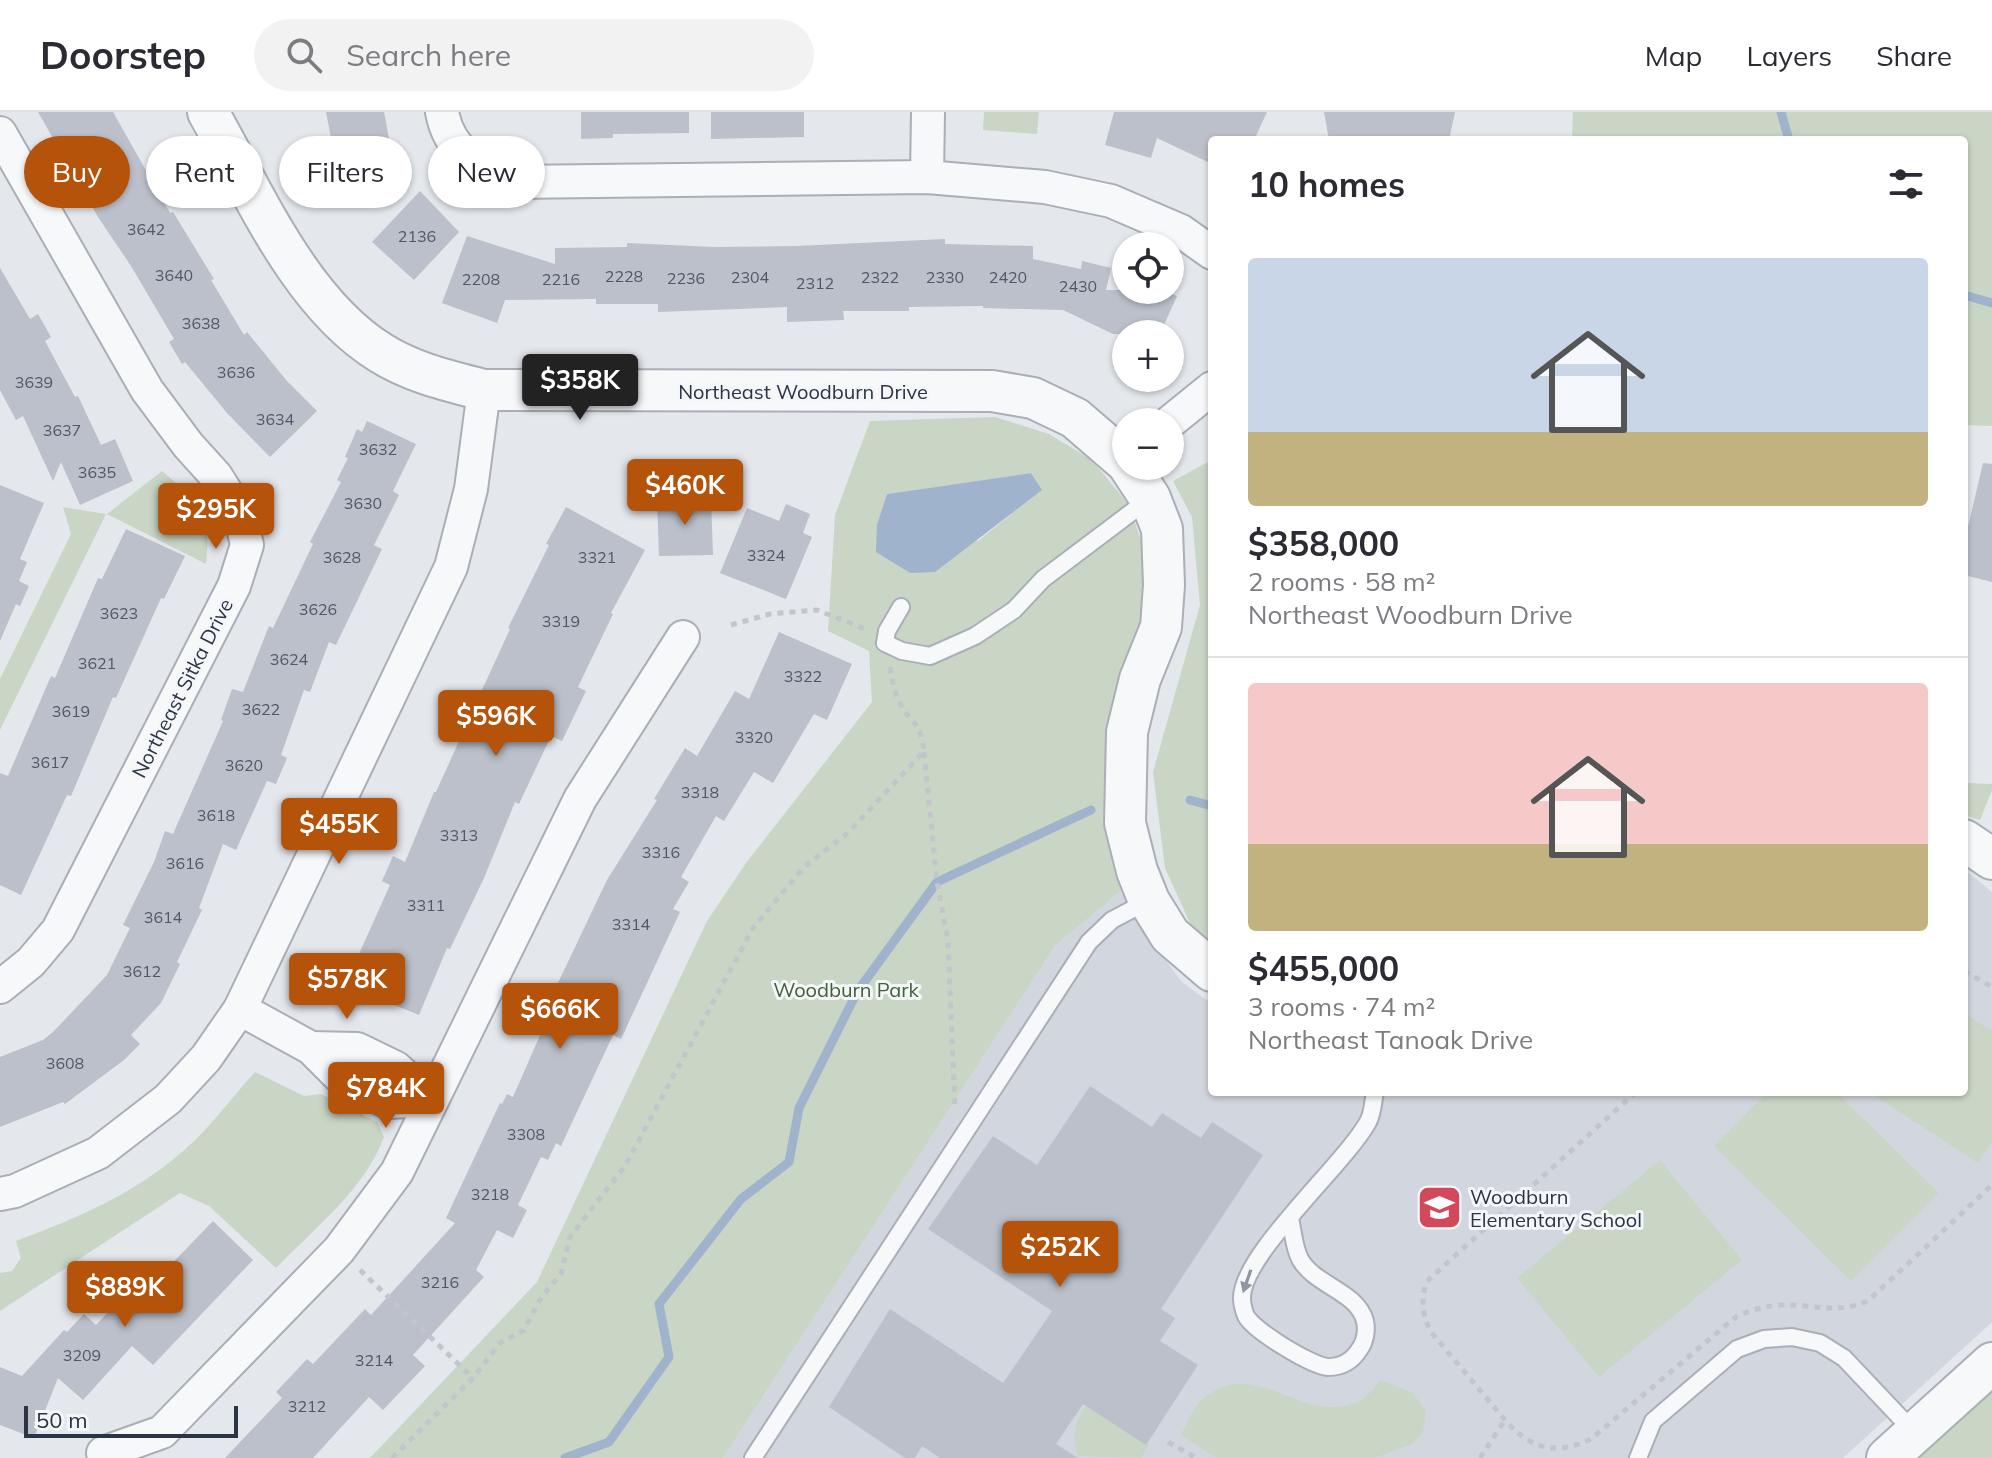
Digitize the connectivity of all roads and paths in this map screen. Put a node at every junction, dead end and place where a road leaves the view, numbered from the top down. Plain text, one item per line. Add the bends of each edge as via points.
1 (208, 112) edge
2 (442, 112) edge
3 (928, 112) edge
4 (0, 133) edge
5 (927, 177) junction
6 (1208, 250) edge
7 (484, 390) junction
8 (1208, 391) edge
9 (1184, 411) edge
10 (1112, 451) edge
11 (1124, 480) edge
12 (1137, 480) edge
13 (901, 607) dead end
14 (731, 625) dead end
15 (683, 637) dead end
16 (885, 643) junction
17 (924, 751) junction
18 (1149, 901) junction
19 (1208, 968) edge
20 (1968, 973) edge
21 (0, 987) edge
22 (1992, 987) edge
23 (240, 1009) junction
24 (1374, 1096) edge
25 (1632, 1096) edge
26 (432, 1100) junction
27 (957, 1143) junction
28 (1992, 1185) edge
29 (0, 1194) edge
30 (1290, 1218) junction
31 (339, 1250) junction
32 (1992, 1363) edge
33 (473, 1378) junction
34 (1505, 1420) junction
35 (1168, 1442) dead end
36 (1901, 1445) edge
37 (103, 1453) dead end
38 (392, 1458) edge
39 (753, 1458) edge
40 (1196, 1458) edge
41 (1480, 1458) edge
42 (1638, 1458) edge

1 - 7 street, Northeast Woodburn Drive via 296,268 339,322 382,354 428,376
2 - 5 street via 461,152 482,169 513,182
3 - 5 street
4 - 21 street, Northeast Sitka Drive via 147,390 240,514 247,545 234,586 58,930
5 - 6 street via 1045,187 1111,201 1181,231
7 - 10 street, Northeast Woodburn Drive via 992,391 1033,398 1075,418
7 - 23 street via 471,489 451,567
8 - 9 street
11 - 16 lane via 1086,549 1043,579 1014,610 975,636 930,656
12 - 18 street via 1162,529 1164,585 1161,627 1127,732 1124,782 1125,823
13 - 16 lane
14 - 16 path via 770,614 817,610 870,631
15 - 26 street via 580,799
16 - 17 path via 894,690 921,730
17 - 27 path via 948,941
17 - 33 path via 848,833 804,867 753,928 625,1166 570,1237 561,1274 524,1330 500,1343
18 - 19 street via 1170,935
18 - 27 lane via 1112,920 1089,942
20 - 22 path
23 - 26 street via 311,1048 357,1049 396,1068
23 - 29 street via 206,1058 168,1099 98,1153
24 - 30 lane via 1370,1119
25 - 34 path via 1426,1282 1423,1315 1431,1332
26 - 31 street via 397,1172
27 - 39 lane
28 - 34 path via 1869,1300 1839,1309 1758,1307 1737,1316 1577,1446 1557,1450 1535,1443
30 -> 30 lane via 1244,1282 1246,1316 1315,1364 1349,1362 1366,1333 1365,1322 1353,1302 1314,1277 1299,1258
31 - 33 path
31 - 37 street via 162,1432
32 - 36 street
33 - 38 path
34 - 41 path
35 - 40 path
36 - 42 lane via 1844,1358 1820,1343 1792,1337 1764,1339 1737,1349 1653,1421

